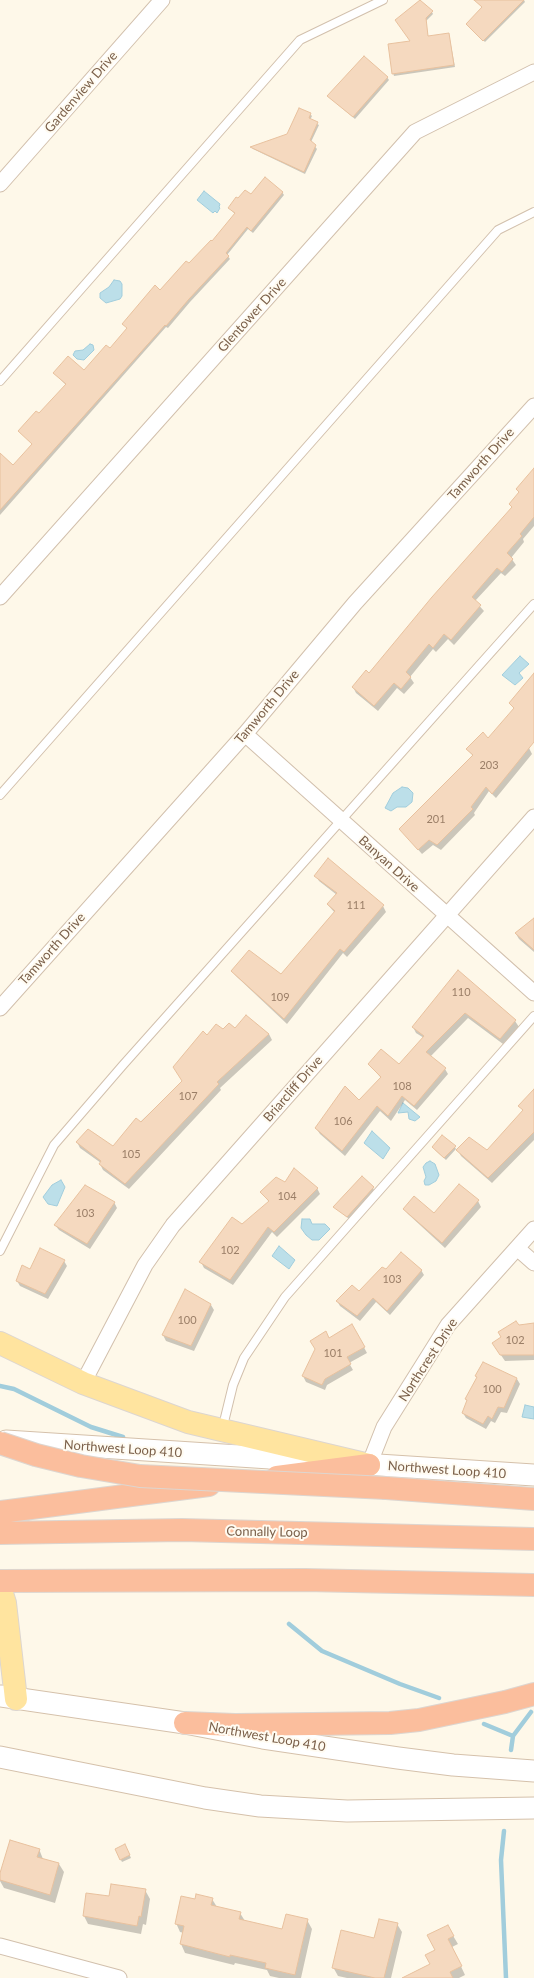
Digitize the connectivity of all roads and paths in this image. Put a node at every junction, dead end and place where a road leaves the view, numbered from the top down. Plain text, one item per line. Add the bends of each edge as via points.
1 (162, 0) edge
2 (383, 0) edge
3 (534, 72) edge
4 (0, 184) edge
5 (534, 212) edge
6 (0, 381) edge
7 (534, 406) edge
8 (0, 597) edge
9 (534, 604) edge
10 (245, 734) junction
11 (0, 795) edge
12 (534, 818) edge
13 (342, 821) junction
14 (446, 916) junction
15 (534, 993) edge
16 (0, 1008) edge
17 (534, 1016) edge
18 (534, 1228) edge
19 (517, 1248) junction
20 (0, 1251) edge
21 (534, 1263) edge
22 (0, 1343) edge
23 (83, 1383) junction
24 (221, 1431) junction
25 (0, 1442) edge
26 (369, 1465) junction
27 (534, 1476) edge
28 (534, 1499) edge
29 (0, 1512) edge
30 (0, 1533) edge
31 (534, 1539) edge
32 (0, 1581) edge
33 (534, 1585) edge
34 (0, 1587) edge
35 (534, 1694) edge
36 (8, 1697) edge
37 (185, 1723) junction
38 (0, 1757) edge
39 (534, 1771) edge
40 (534, 1808) edge
41 (0, 1946) edge
42 (119, 1978) edge

1 - 4 street, Gardenview Drive
2 - 6 lane via 300,40
3 - 8 street, Glentower Drive via 415,132
5 - 11 lane via 498,230
7 - 10 street, Tamworth Drive via 355,603
9 - 13 lane
10 - 13 street, Banyan Drive
10 - 16 street, Tamworth Drive
12 - 14 street, Briarcliff Drive
13 - 14 street, Banyan Drive
13 - 20 lane via 54,1145
14 - 15 street, Banyan Drive
14 - 23 street, Briarcliff Drive via 173,1225 145,1265
17 - 24 lane via 285,1297 244,1358 233,1384
18 - 19 street, Northcrest Drive
19 - 21 street
19 - 26 street, Northcrest Drive via 448,1325 384,1427
22 - 23 main road
23 - 24 main road via 188,1422
24 - 26 main road
25 - 26 main road, Northwest Loop 410
25 - 28 highway, bridge via 36,1455 81,1466 140,1476 386,1488
26 - 27 main road, Northwest Loop 410
26 - 29 highway
30 - 31 highway, Connally Loop via 182,1530
32 - 33 highway via 305,1580
34 - 36 main road via 5,1604 12,1659
35 - 37 highway via 419,1720 390,1723
36 - 37 main road, Northwest Loop 410
37 - 39 main road, Northwest Loop 410 via 263,1738 398,1758
38 - 40 main road via 205,1798 260,1806 347,1811
41 - 42 street

